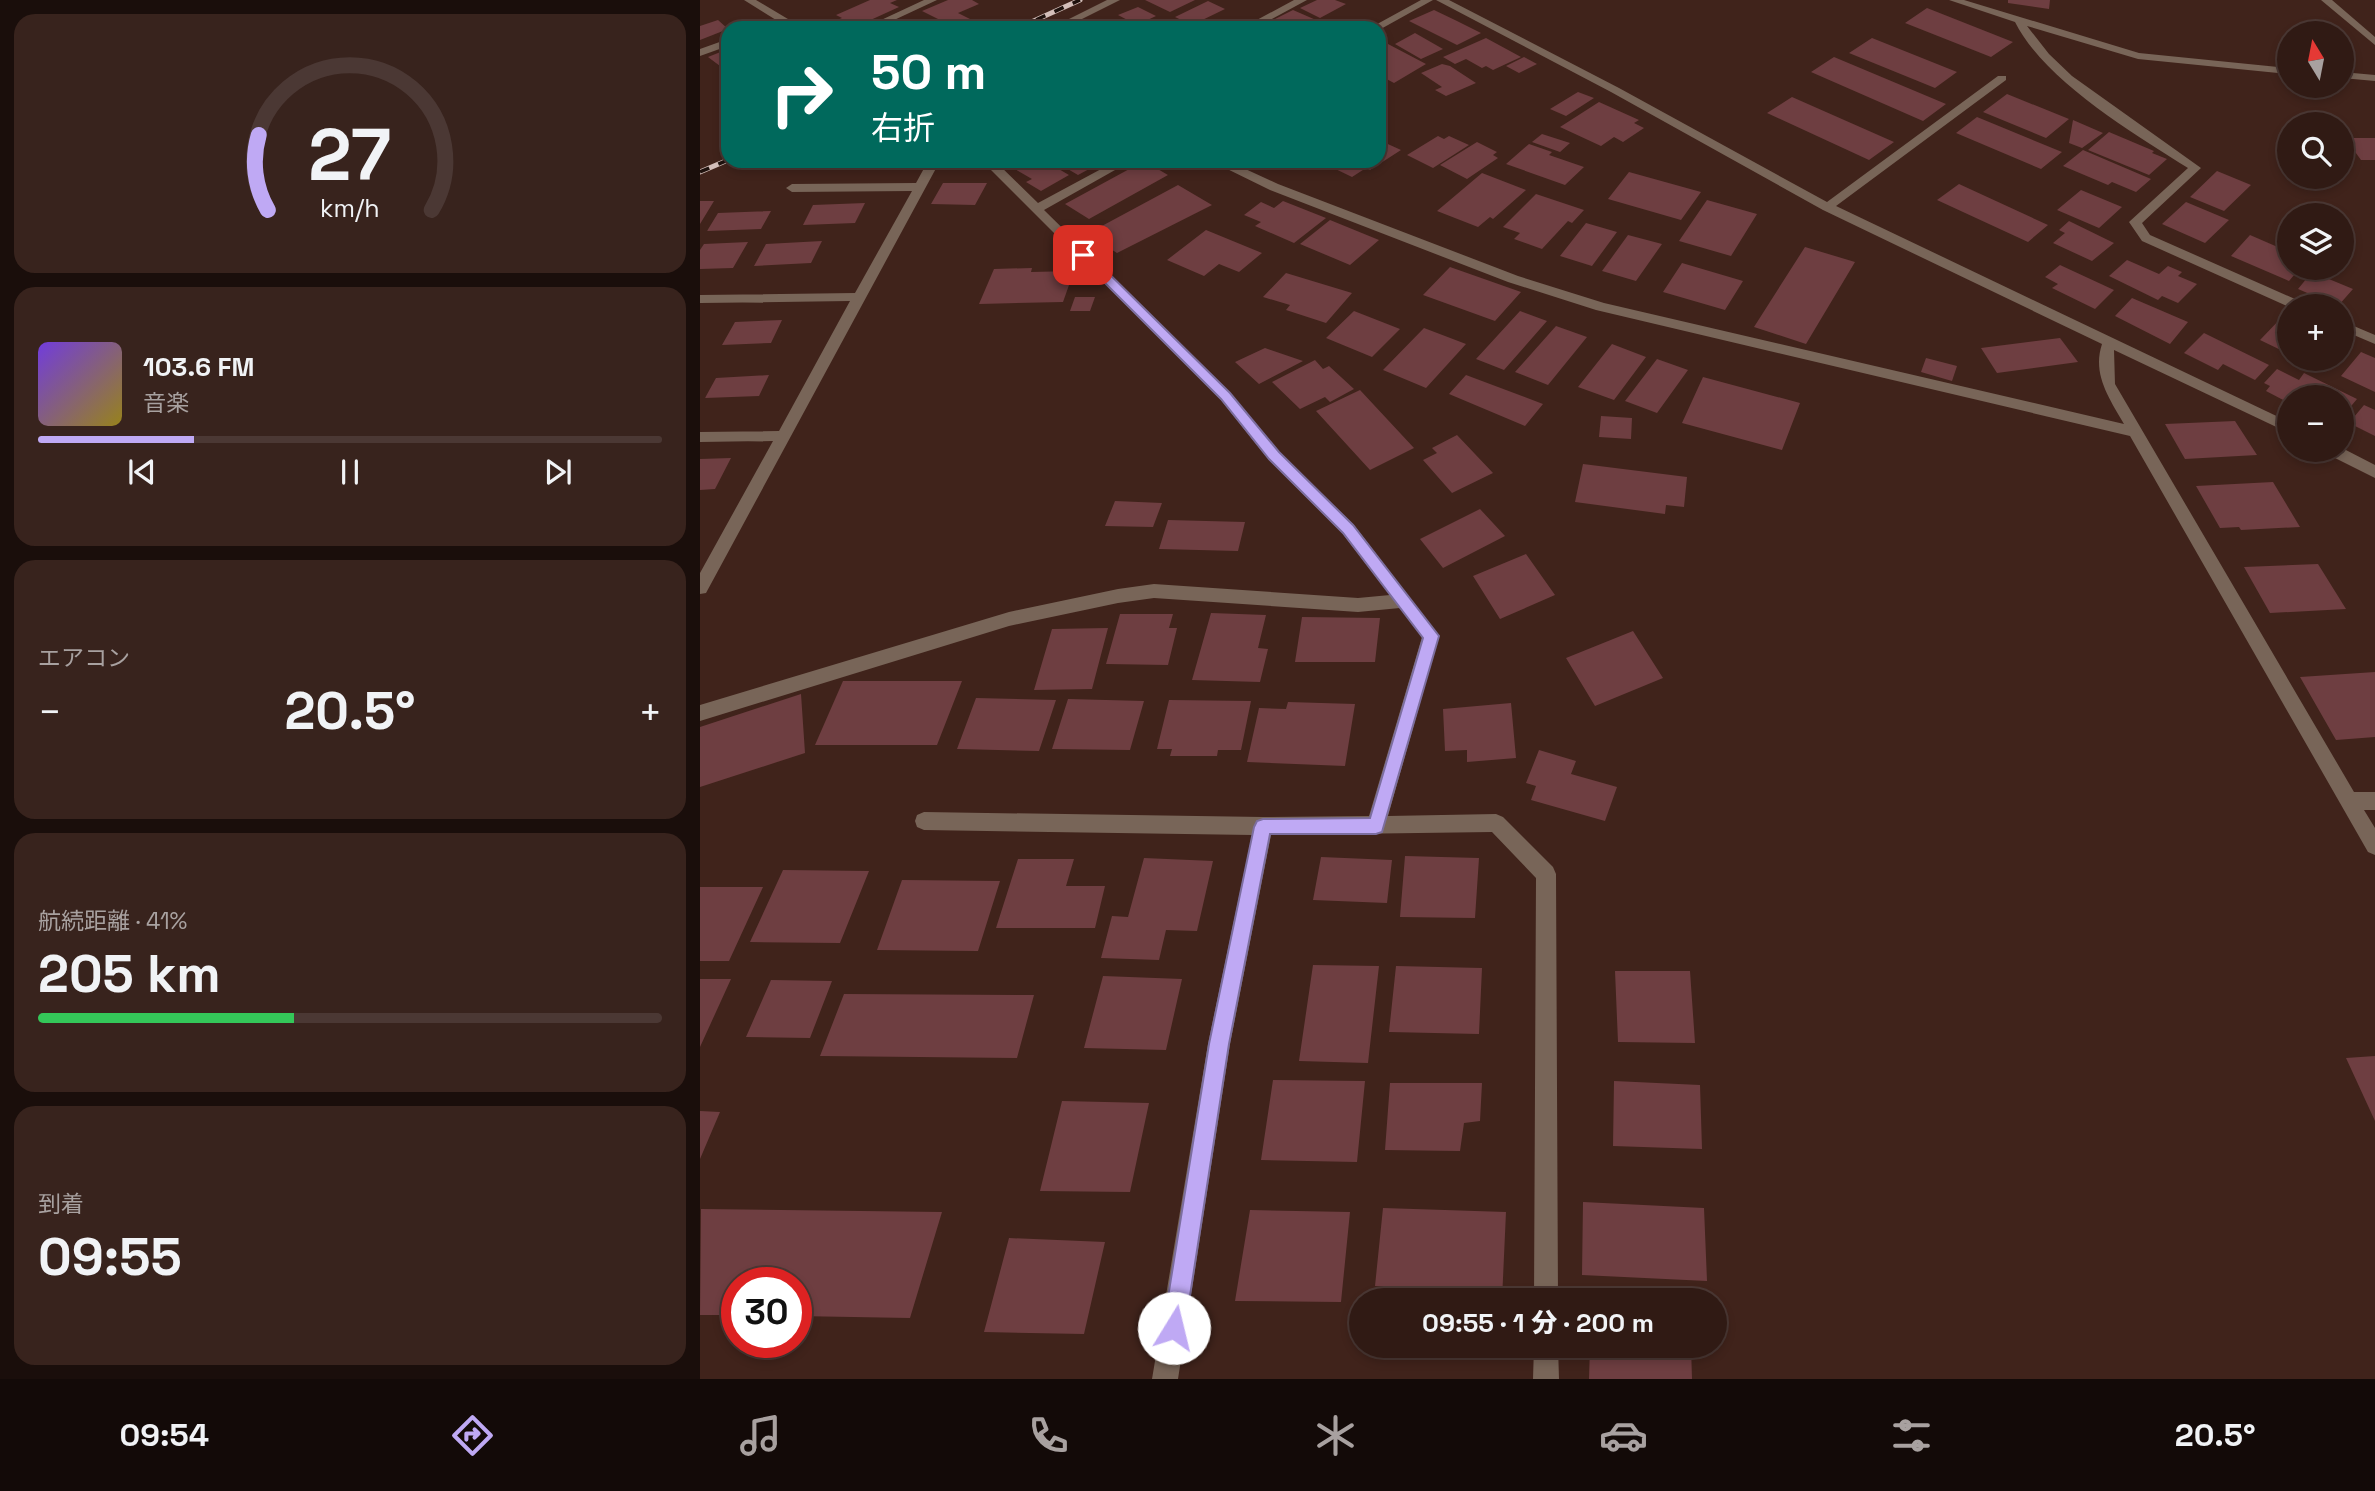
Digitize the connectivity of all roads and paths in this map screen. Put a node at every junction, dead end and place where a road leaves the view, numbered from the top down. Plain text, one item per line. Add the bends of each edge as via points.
1 (749, 0) edge
2 (932, 0) edge
3 (1115, 0) edge
4 (1302, 0) edge
5 (1428, 0) edge
6 (1441, 0) edge
7 (1954, 0) edge
8 (2326, 0) edge
9 (2019, 19) junction
10 (785, 20) edge
11 (885, 21) edge
12 (1071, 21) edge
13 (1261, 21) edge
14 (1386, 22) edge
15 (2375, 43) edge
16 (721, 44) edge
17 (700, 52) edge
18 (2277, 70) edge
19 (2354, 76) edge
20 (2002, 78) dead end
21 (2375, 78) edge
22 (930, 168) edge
23 (995, 168) edge
24 (1112, 168) edge
25 (1234, 168) edge
26 (919, 187) junction
27 (792, 188) dead end
28 (1827, 207) junction
29 (1036, 209) junction
30 (2277, 296) edge
31 (860, 297) junction
32 (700, 299) edge
33 (2354, 330) edge
34 (2375, 340) edge
35 (2109, 342) junction
36 (2277, 422) edge
37 (2137, 432) junction
38 (783, 436) junction
39 (700, 437) edge
40 (2354, 461) edge
41 (2375, 472) edge
42 (700, 588) edge
43 (1402, 601) junction
44 (700, 713) edge
45 (2349, 801) junction
46 (2375, 802) edge
47 (924, 821) dead end
48 (1376, 826) junction
49 (1263, 827) junction
50 (2375, 846) edge
51 (1546, 1288) edge
52 (1546, 1358) edge
53 (1166, 1379) edge
54 (1546, 1379) edge

1 - 10 street
2 - 11 street
3 - 12 street
4 - 13 street
5 - 14 street
6 - 28 street
7 - 9 street
8 - 15 street
9 - 18 street via 2138,55
9 - 30 street via 2049,60 2147,138 2195,168 2135,222 2146,238
16 - 17 street
19 - 21 street
20 - 28 street
22 - 26 street
23 - 29 street
24 - 29 street
25 - 37 street via 1501,274 1601,307
26 - 27 street
26 - 31 street
28 - 35 street
29 - 43 street via 1225,396 1274,456 1348,529
31 - 32 street
31 - 38 street
33 - 34 street
35 - 36 street
35 - 37 street via 2108,384
37 - 45 street
38 - 39 street
38 - 42 street
40 - 41 street
43 - 44 street via 1358,605 1154,591 1118,596 1009,619
43 - 48 street via 1431,636
45 - 46 street
45 - 50 street
47 - 49 street
48 - 49 street
48 - 51 street via 1496,823 1546,873
49 - 53 street via 1219,1044
52 - 54 street

